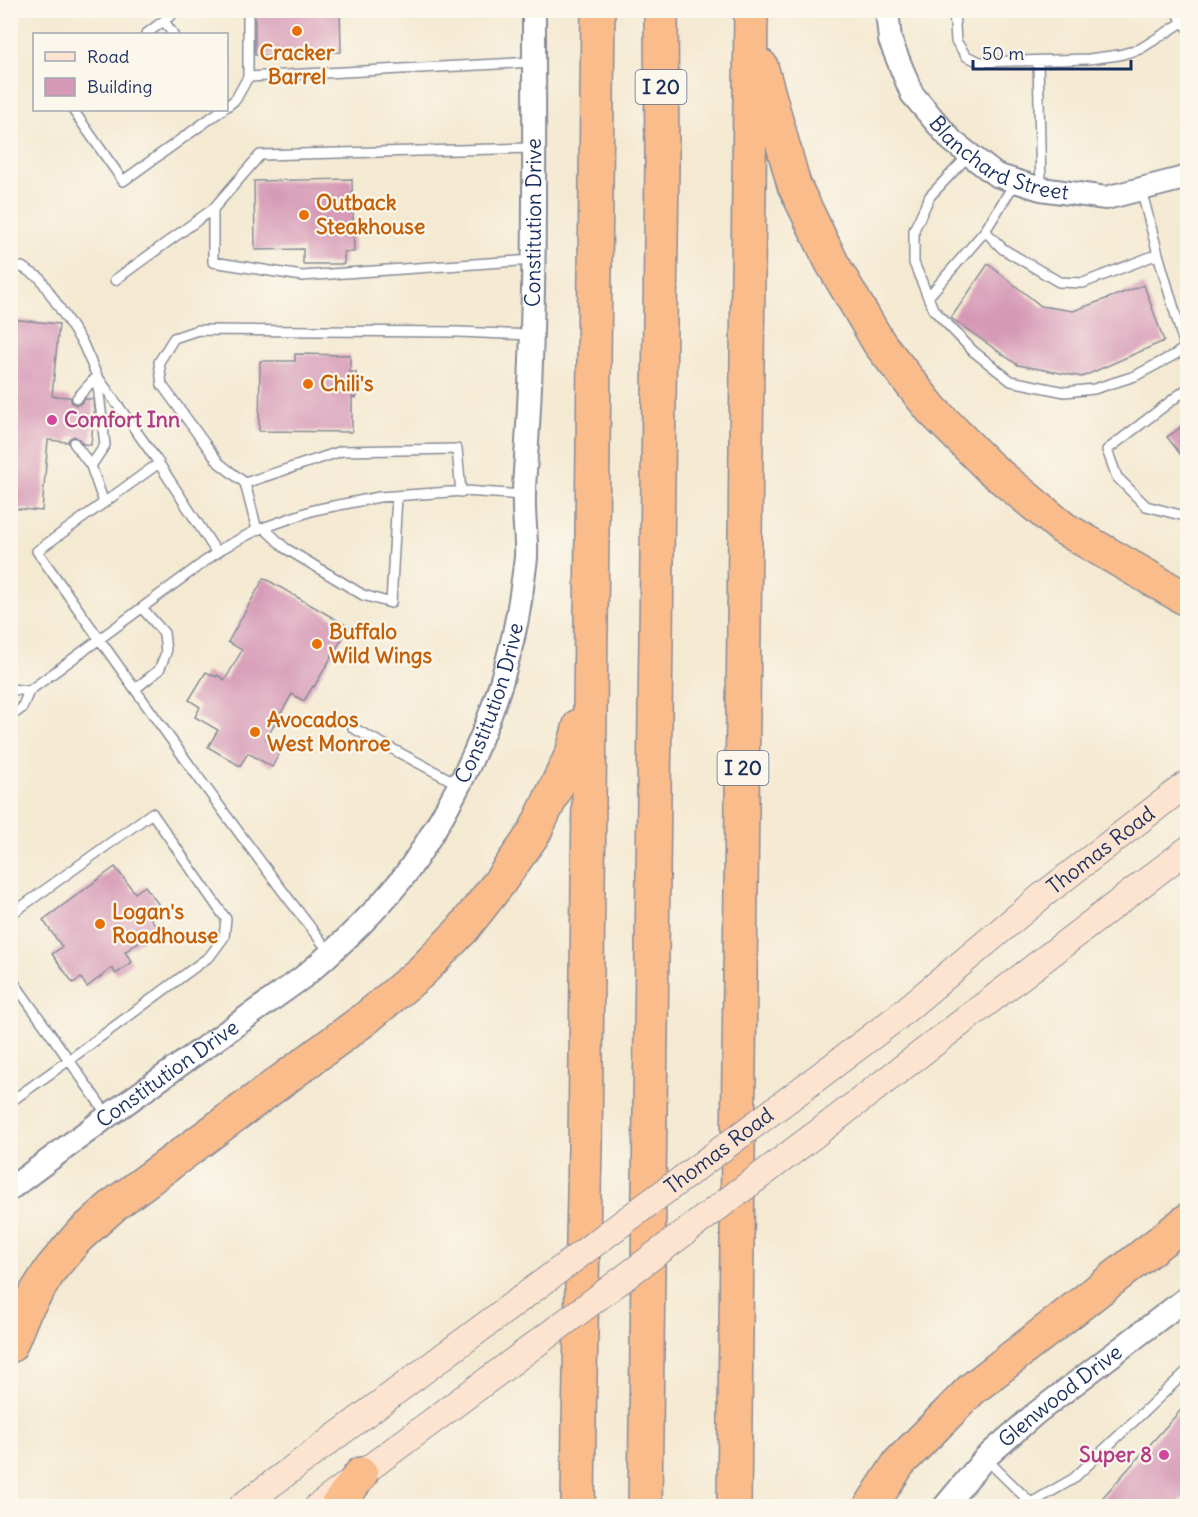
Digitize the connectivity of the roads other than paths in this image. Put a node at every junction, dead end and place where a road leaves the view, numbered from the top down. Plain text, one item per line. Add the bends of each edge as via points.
1 (178, 10) edge
2 (248, 10) edge
3 (534, 10) edge
4 (598, 10) edge
5 (661, 10) edge
6 (887, 10) edge
7 (954, 10) edge
8 (1175, 10) edge
9 (751, 20) edge
10 (164, 21) junction
11 (1185, 25) edge
12 (147, 33) edge
13 (172, 33) edge
14 (1038, 61) junction
15 (534, 63) junction
16 (248, 77) junction
17 (228, 105) edge
18 (73, 111) edge
19 (221, 111) edge
20 (534, 148) junction
21 (969, 154) junction
22 (1016, 181) junction
23 (1183, 181) edge
24 (1041, 189) junction
25 (1141, 189) junction
26 (213, 209) junction
27 (984, 231) junction
28 (1158, 254) junction
29 (532, 260) junction
30 (10, 267) edge
31 (115, 280) dead end
32 (928, 297) junction
33 (531, 335) junction
34 (1186, 346) edge
35 (97, 376) junction
36 (1188, 388) edge
37 (77, 398) dead end
38 (74, 443) dead end
39 (159, 464) junction
40 (92, 466) junction
41 (245, 483) junction
42 (461, 492) junction
43 (524, 495) junction
44 (397, 496) junction
45 (104, 503) junction
46 (1188, 517) edge
47 (261, 529) junction
48 (217, 553) junction
49 (1187, 599) edge
50 (142, 608) junction
51 (99, 639) junction
52 (591, 667) junction
53 (10, 688) edge
54 (135, 689) junction
55 (29, 691) junction
56 (10, 717) edge
57 (353, 728) dead end
58 (1188, 783) edge
59 (460, 785) junction
60 (1188, 849) edge
61 (10, 915) edge
62 (331, 954) junction
63 (10, 977) edge
64 (69, 1060) junction
65 (10, 1102) edge
66 (108, 1116) junction
67 (10, 1189) edge
68 (1188, 1220) edge
69 (1188, 1297) edge
70 (10, 1346) edge
71 (1188, 1370) edge
72 (985, 1458) junction
73 (361, 1474) junction
74 (1030, 1505) edge
75 (242, 1506) edge
76 (318, 1506) edge
77 (337, 1506) edge
78 (578, 1506) edge
79 (645, 1506) edge
80 (734, 1506) edge
81 (871, 1506) edge
82 (945, 1506) edge

1 - 10 lane
2 - 16 lane
3 - 15 street, Constitution Drive
4 - 52 highway
5 - 79 highway, I 20
6 - 21 street, Blanchard Street via 890,40 912,94 952,141
7 - 14 lane via 956,41 966,56 980,63
8 - 11 lane
9 - 49 highway via 794,185 832,263 879,343 932,410 989,467 1063,528
9 - 80 highway, I 20
10 - 12 lane
10 - 13 lane
11 - 14 lane via 1140,49 1119,55
14 - 24 lane
15 - 16 lane
15 - 20 street, Constitution Drive
16 - 17 lane via 236,99
18 - 19 lane via 123,181
20 - 26 lane via 260,155
20 - 29 street, Constitution Drive
21 - 22 street, Blanchard Street via 996,175
21 - 32 lane via 930,196 914,230 914,263
22 - 24 street, Blanchard Street
22 - 27 lane
23 - 25 street, Blanchard Street
24 - 25 street, Blanchard Street via 1106,198
25 - 28 lane
26 - 29 lane via 213,262 302,276
26 - 31 lane
27 - 28 lane via 1003,249 1059,282 1083,283
27 - 32 lane
28 - 34 lane
29 - 33 street, Constitution Drive
30 - 35 lane via 22,267 39,278 83,344
32 - 34 lane via 933,309 973,351 1011,381 1065,392 1094,390 1135,376
33 - 41 lane via 198,330 174,338 159,362 162,385 219,463
33 - 43 street, Constitution Drive
35 - 37 lane
35 - 39 lane
35 - 40 lane via 105,445
36 - 46 lane via 1107,450 1117,477 1146,506
38 - 40 lane
39 - 45 lane
39 - 48 lane
40 - 45 lane
41 - 42 lane via 342,451 457,449
41 - 47 lane
42 - 43 lane
42 - 44 lane
43 - 59 street, Constitution Drive via 526,557 509,656 490,718
44 - 47 lane via 314,510
44 - 47 lane via 391,603 363,595
45 - 51 lane via 37,551
47 - 48 lane
48 - 50 lane
50 - 51 lane
50 - 54 lane via 164,633 166,653 159,670
51 - 54 lane
51 - 55 lane
52 - 70 highway via 572,754 556,791 534,833 462,930 421,972 365,1019 115,1204 77,1238 51,1269 24,1312
52 - 78 highway
53 - 55 lane
54 - 62 lane
55 - 56 lane via 22,708
57 - 59 lane
58 - 75 main road, Thomas Road, bridge via 895,1019
59 - 62 street, Constitution Drive via 405,874
60 - 73 main road, Thomas Road, bridge via 812,1137
61 - 64 lane via 153,813 226,919 224,936 210,956
62 - 66 street, Constitution Drive
63 - 64 lane
64 - 65 lane
64 - 66 lane
66 - 67 street, Constitution Drive
68 - 81 highway via 972,1389 899,1463
69 - 72 street, Glenwood Drive via 1035,1414
71 - 74 lane via 1072,1479
72 - 74 lane
72 - 82 street, Glenwood Drive
73 - 76 main road, Thomas Road
73 - 77 highway

